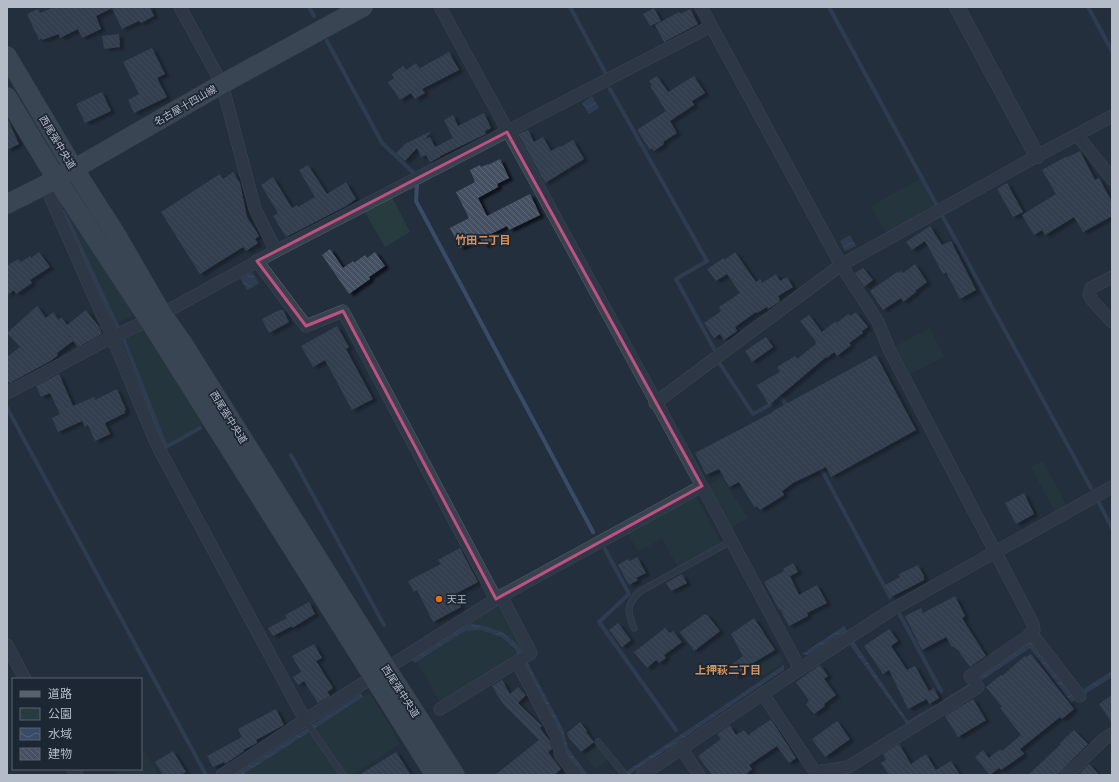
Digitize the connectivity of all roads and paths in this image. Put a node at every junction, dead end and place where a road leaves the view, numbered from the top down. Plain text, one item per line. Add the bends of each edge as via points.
1 (180, 7) edge
2 (363, 7) edge
3 (440, 7) edge
4 (701, 7) edge
5 (957, 7) edge
6 (711, 26) junction
7 (7, 56) edge
8 (222, 84) junction
9 (7, 97) edge
10 (1112, 116) edge
11 (507, 132) junction
12 (1078, 135) junction
13 (1037, 156) junction
14 (74, 169) junction
15 (1112, 179) edge
16 (50, 182) junction
17 (7, 204) edge
18 (276, 251) junction
19 (257, 262) junction
20 (841, 266) junction
21 (1112, 276) edge
22 (155, 317) junction
23 (1112, 322) edge
24 (112, 337) junction
25 (7, 392) edge
26 (655, 403) junction
27 (702, 486) junction
28 (1112, 487) edge
29 (731, 541) junction
30 (994, 552) junction
31 (499, 598) junction
32 (634, 628) dead end
33 (1031, 633) junction
34 (7, 645) edge
35 (521, 659) junction
36 (800, 669) junction
37 (380, 673) junction
38 (24, 678) edge
39 (762, 694) junction
40 (1080, 696) dead end
41 (440, 709) dead end
42 (308, 725) junction
43 (1112, 734) edge
44 (598, 742) dead end
45 (681, 748) junction
46 (624, 774) edge
47 (820, 774) edge
48 (222, 775) edge
49 (343, 775) edge
50 (435, 775) edge
51 (455, 775) edge
52 (576, 775) edge
53 (642, 775) edge
54 (699, 775) edge
55 (1067, 775) edge

1 - 8 street
2 - 8 main road, 名古屋十四山線
3 - 11 street
4 - 6 street
5 - 13 street
6 - 11 street
6 - 20 street
7 - 14 main road, 西尾張中央道
8 - 14 main road, 名古屋十四山線
8 - 18 street via 255,209
9 - 16 main road, 西尾張中央道
10 - 12 street
11 - 18 street
11 - 26 street
12 - 13 street
12 - 15 street
13 - 20 street
14 - 16 main road, 名古屋十四山線
14 - 22 main road, 西尾張中央道 via 117,236
16 - 17 main road, 名古屋十四山線
16 - 22 main road, 西尾張中央道
16 - 24 street
18 - 19 street
19 - 22 street
19 - 31 street via 306,326 343,311
20 - 26 street
20 - 30 street via 878,322 889,349
21 - 23 street via 1091,288 1089,294
22 - 24 street
22 - 37 main road, 西尾張中央道
24 - 25 street
24 - 42 street via 157,445
26 - 27 street
27 - 29 street
27 - 31 street
28 - 30 street
29 - 32 lane via 639,592 629,606 628,614
29 - 36 street
30 - 33 street via 1033,624 1034,630
30 - 36 street via 893,609
31 - 35 street via 531,653
31 - 37 street
33 - 40 street
33 - 47 street via 970,676 978,687 848,767
34 - 38 street
35 - 41 street
35 - 52 street via 556,736 561,756
36 - 39 street
37 - 42 street
37 - 50 main road, 西尾張中央道
37 - 51 main road, 西尾張中央道
39 - 45 street
39 - 47 street
42 - 48 street
42 - 49 lane
43 - 55 street
44 - 46 lane
45 - 53 street
45 - 54 street

